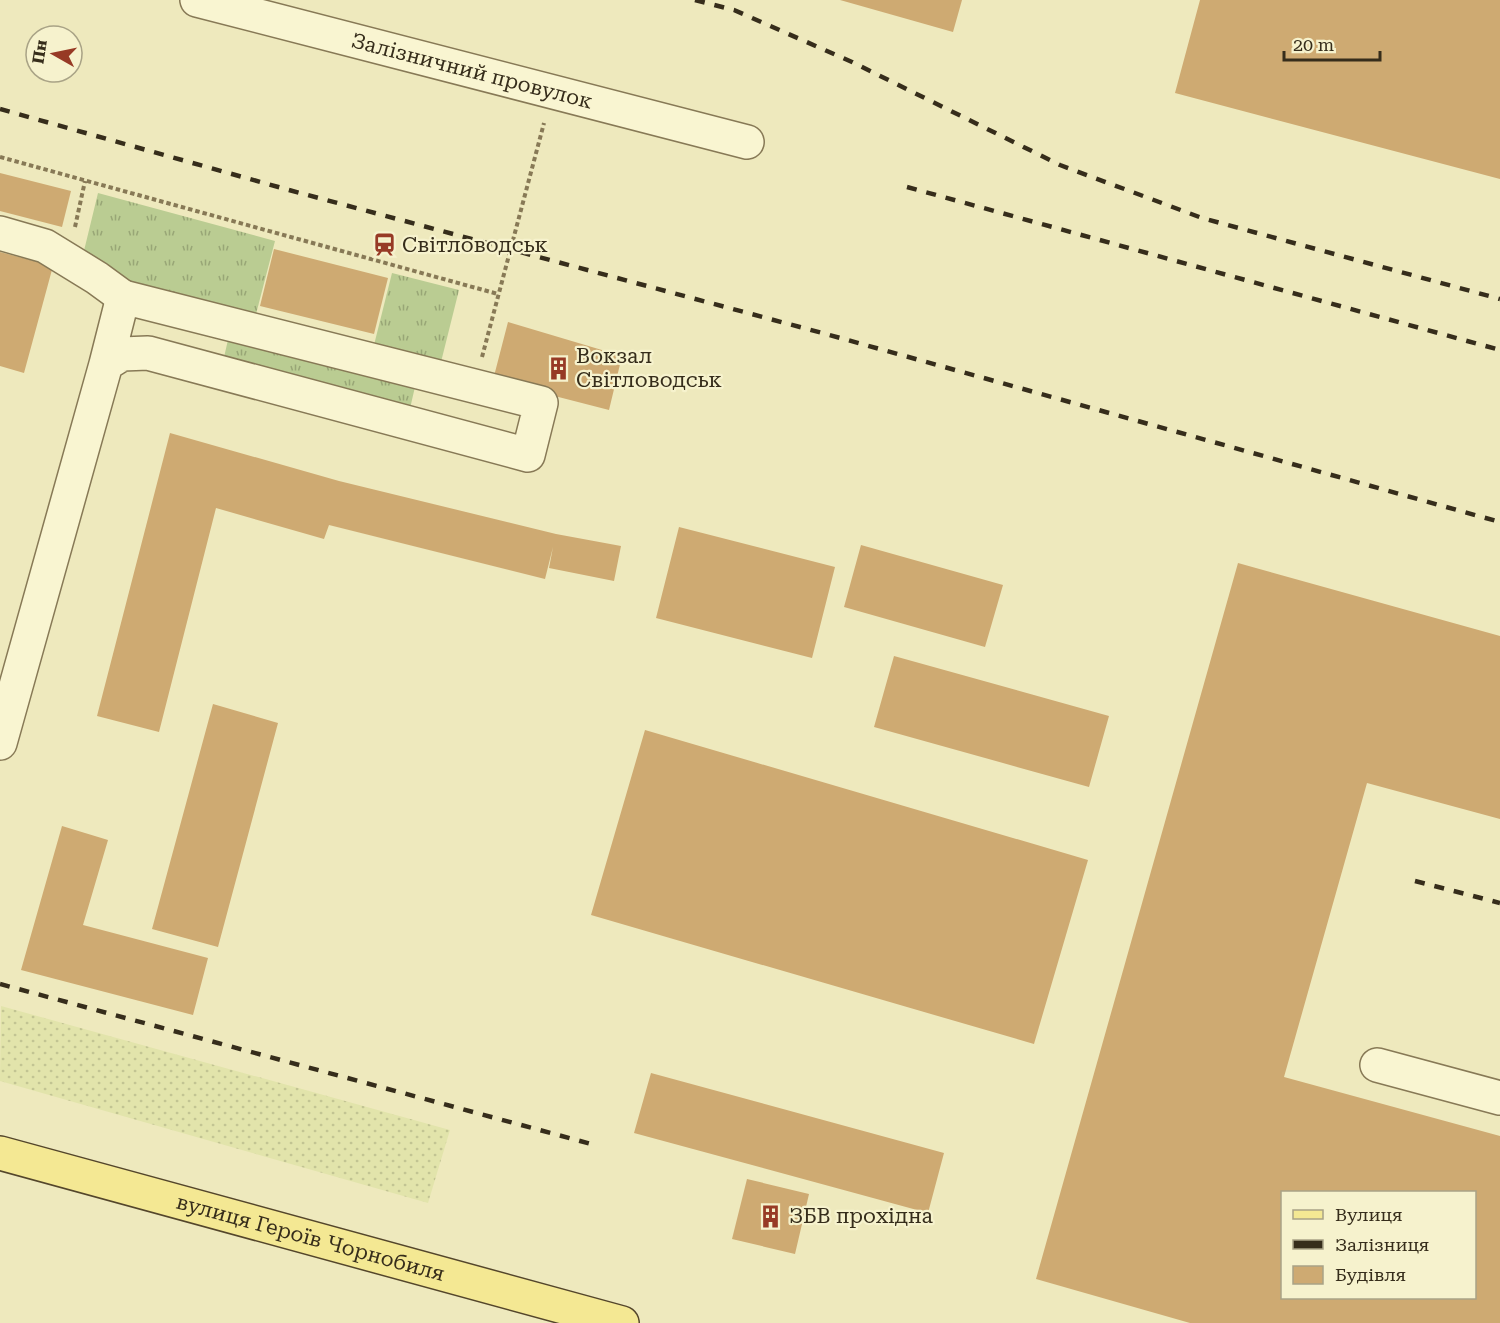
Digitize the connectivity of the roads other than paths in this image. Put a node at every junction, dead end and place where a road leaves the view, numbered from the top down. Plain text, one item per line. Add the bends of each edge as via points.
1 (197, 0) edge
2 (747, 142) dead end
3 (0, 234) edge
4 (123, 297) junction
5 (106, 364) junction
6 (0, 742) edge
7 (1377, 1065) dead end
8 (1500, 1098) edge
9 (0, 1153) edge
10 (622, 1323) edge

1 - 2 street, Залізничний провулок
3 - 4 street via 45,246
4 - 5 street
4 - 5 street via 541,403 528,455 148,353 122,354
5 - 6 street
7 - 8 street
9 - 10 main road, вулиця Героїв Чорнобиля

